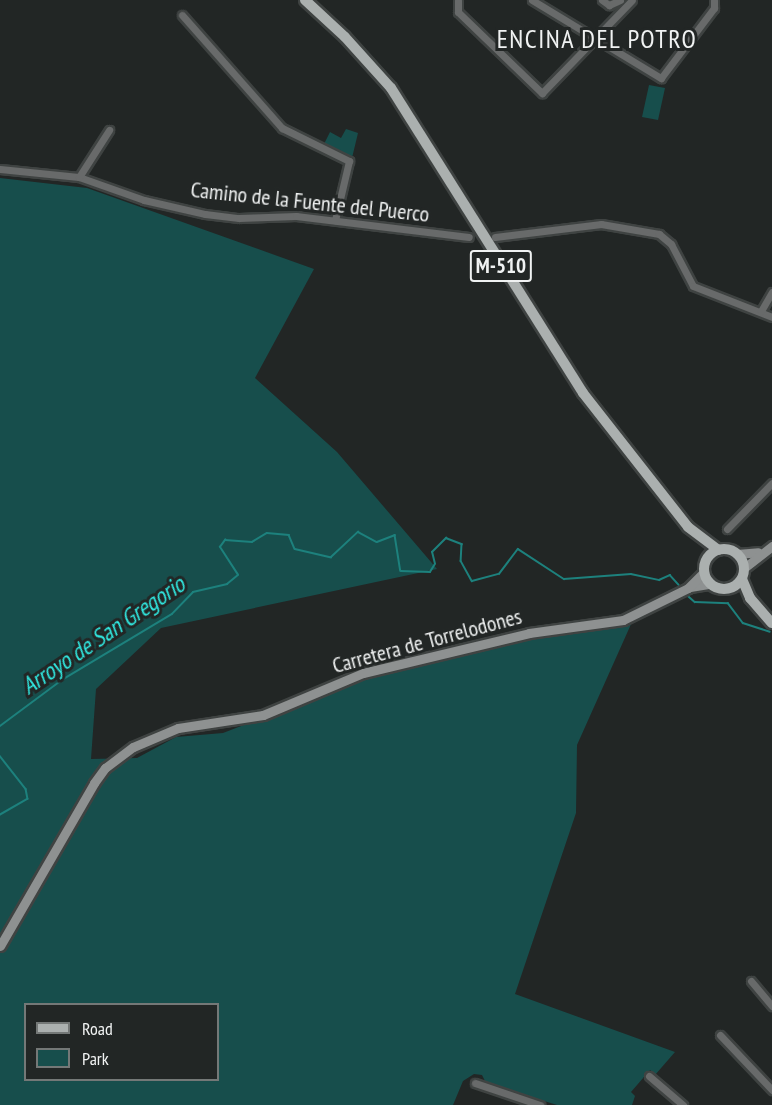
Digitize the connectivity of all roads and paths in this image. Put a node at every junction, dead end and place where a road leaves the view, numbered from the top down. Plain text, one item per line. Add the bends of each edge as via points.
1 (305, 0) edge
2 (458, 0) edge
3 (532, 0) edge
4 (602, 0) edge
5 (620, 0) edge
6 (632, 0) edge
7 (714, 0) edge
8 (182, 15) dead end
9 (596, 39) junction
10 (109, 130) dead end
11 (0, 169) edge
12 (79, 177) junction
13 (335, 220) junction
14 (469, 237) dead end
15 (495, 237) dead end
16 (772, 292) edge
17 (761, 310) junction
18 (772, 317) edge
19 (772, 483) edge
20 (727, 529) dead end
21 (696, 536) junction
22 (772, 546) edge
23 (717, 550) junction
24 (760, 552) junction
25 (737, 554) junction
26 (706, 559) junction
27 (744, 568) junction
28 (704, 572) junction
29 (742, 579) junction
30 (710, 584) junction
31 (688, 588) junction
32 (732, 588) junction
33 (750, 598) junction
34 (772, 623) edge
35 (0, 946) edge
36 (751, 981) dead end
37 (772, 1006) edge
38 (720, 1035) dead end
39 (649, 1076) dead end
40 (475, 1083) dead end
41 (772, 1090) edge
42 (540, 1105) edge
43 (684, 1105) edge

1 - 21 main road, M-510 via 391,88 583,393
2 - 9 street via 458,12 542,93
3 - 9 street
4 - 5 street via 609,4
6 - 9 street
7 - 9 street via 714,8 661,78
8 - 13 street via 282,128 349,162
10 - 12 street
11 - 12 street, Camino de la Fuente del Puerco
12 - 13 street, Camino de la Fuente del Puerco via 144,200 205,214
13 - 14 street, Camino de la Fuente del Puerco
15 - 17 street via 601,224 659,234 671,244 693,286
16 - 17 street
17 - 18 street
19 - 20 street
21 - 23 main road, M-510
21 - 26 main road, M-510
22 - 24 main road
23 - 25 main road, M-510
23 - 26 main road
24 - 25 main road
24 - 27 main road
25 - 27 main road
26 - 28 main road
27 - 29 main road
28 - 30 main road
28 - 31 main road, Carretera de Torrelodones
29 - 32 main road
29 - 33 main road
30 - 31 main road, Carretera de Torrelodones
30 - 32 main road via 724,590
31 - 35 main road, Carretera de Torrelodones via 623,620 529,633 363,673 263,715 178,728 133,747 105,768 94,783
32 - 33 main road
33 - 34 main road
36 - 37 street
38 - 41 street
39 - 43 street
40 - 42 street

